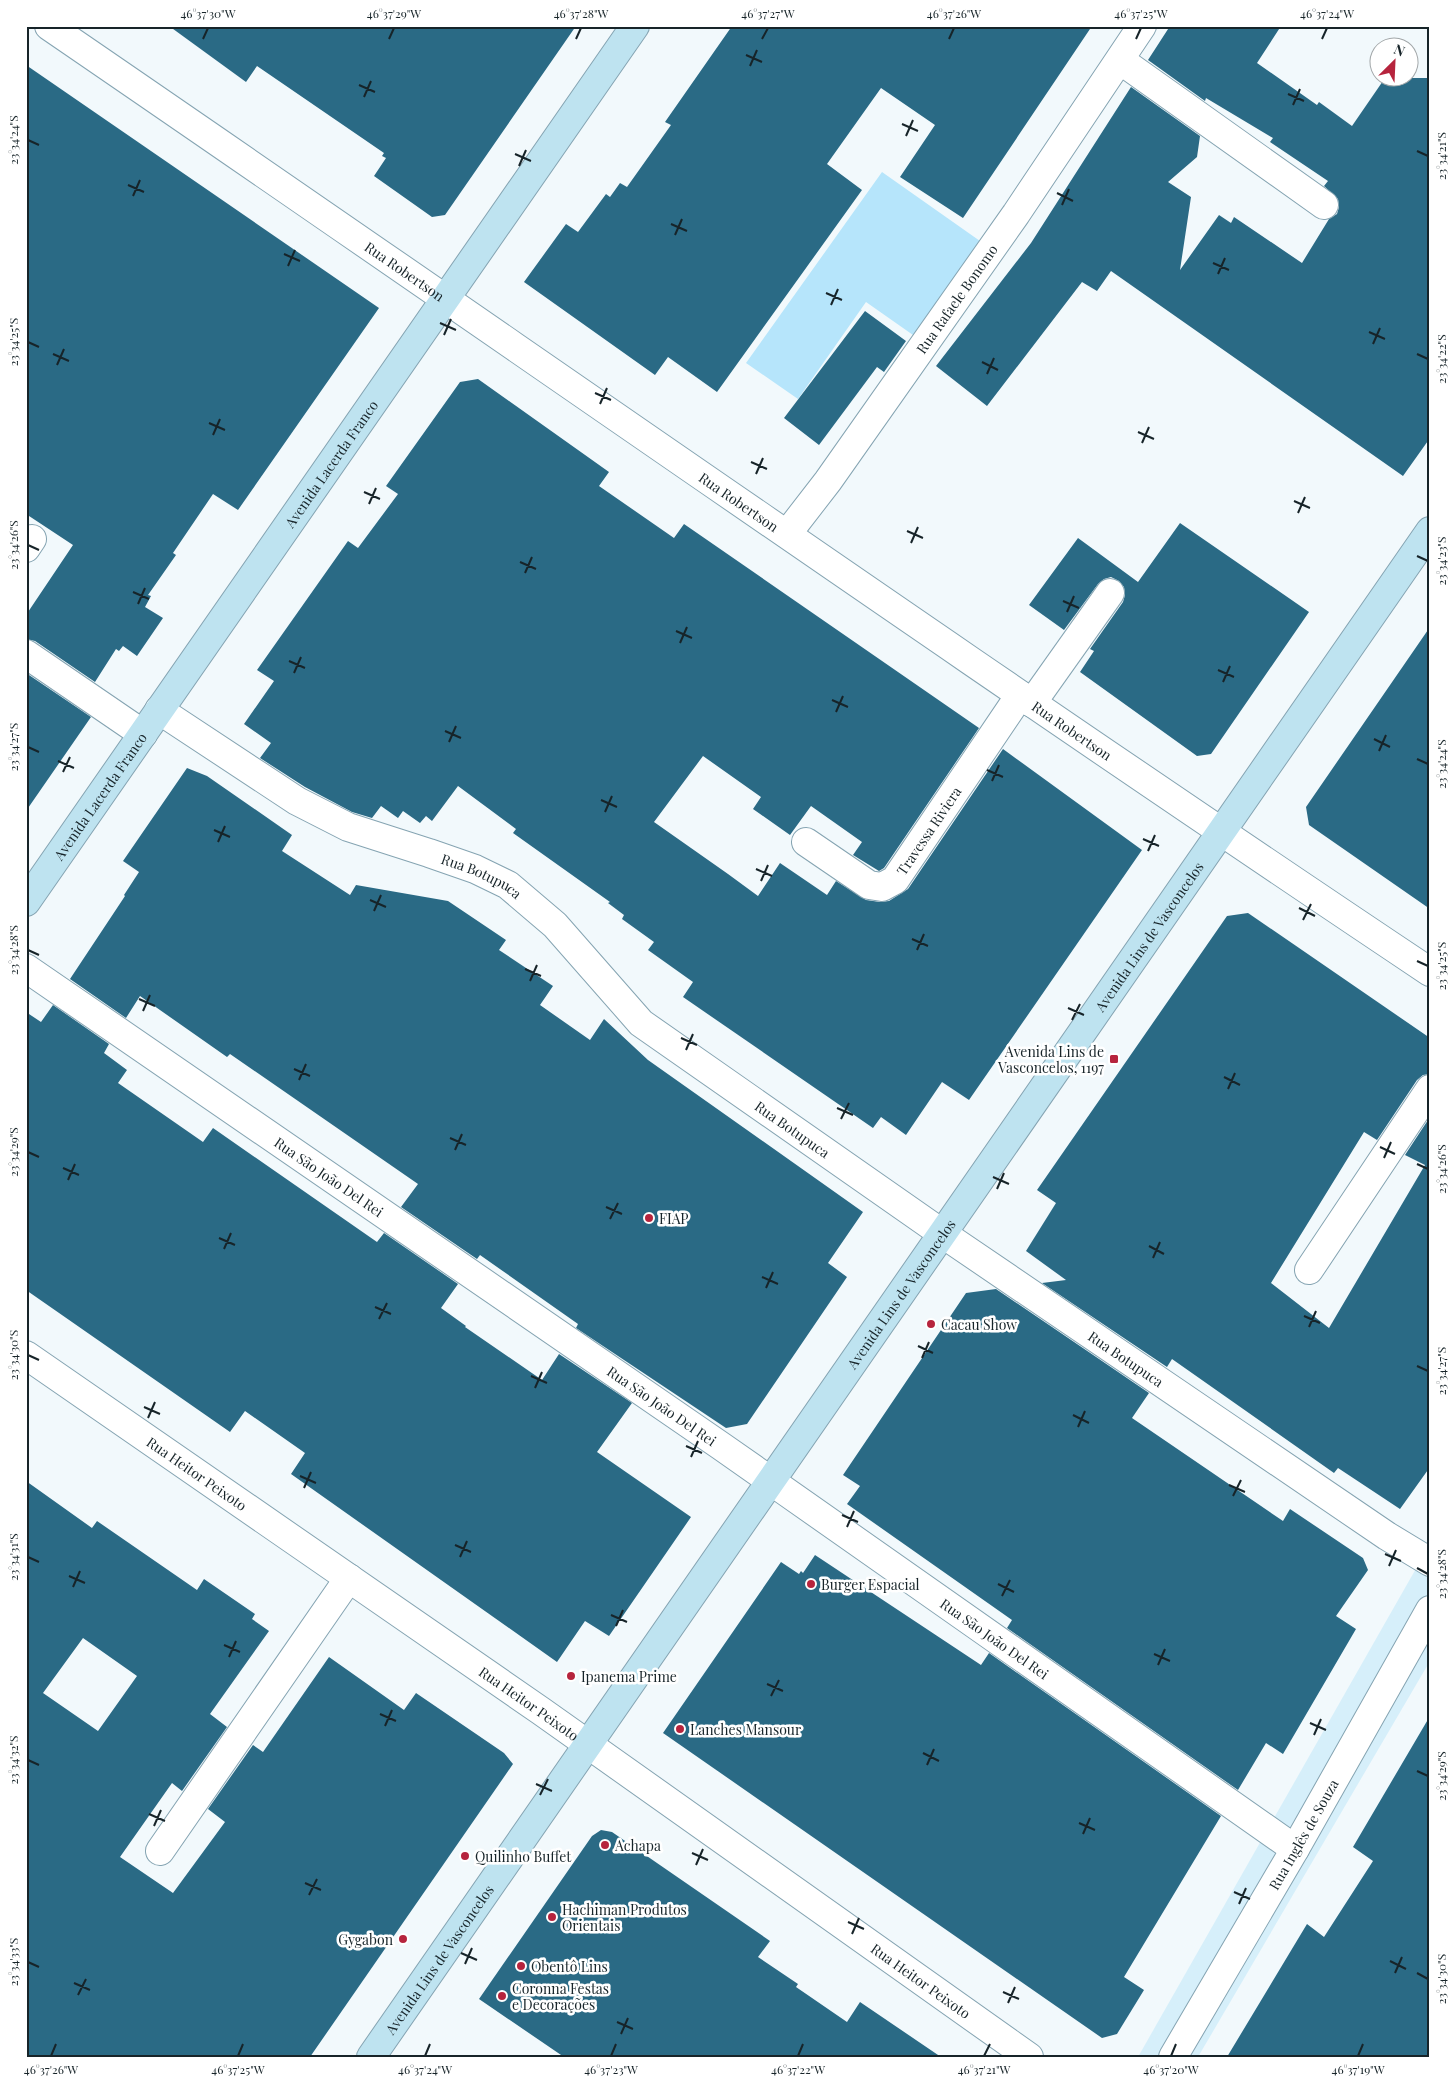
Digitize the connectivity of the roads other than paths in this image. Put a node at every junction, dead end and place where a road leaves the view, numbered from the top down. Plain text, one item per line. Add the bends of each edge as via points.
1 (49, 26) edge
2 (635, 26) edge
3 (1142, 26) edge
4 (1120, 60) junction
5 (1324, 205) dead end
6 (446, 298) junction
7 (1430, 531) edge
8 (787, 534) junction
9 (1110, 593) dead end
10 (26, 654) edge
11 (1026, 699) junction
12 (159, 710) junction
13 (143, 734) junction
14 (1221, 832) junction
15 (806, 842) dead end
16 (26, 902) edge
17 (26, 968) edge
18 (1430, 972) edge
19 (1430, 1089) edge
20 (943, 1234) junction
21 (1309, 1270) dead end
22 (26, 1355) edge
23 (771, 1482) junction
24 (1430, 1562) edge
25 (349, 1578) junction
26 (1430, 1610) edge
27 (589, 1745) junction
28 (1295, 1849) junction
29 (160, 1851) dead end
30 (370, 2057) edge
31 (1029, 2057) edge
32 (1173, 2057) edge

1 - 6 street, Rua Robertson
2 - 6 street, Avenida Lacerda Franco
3 - 4 street, Rua Rafaele Bonomo
4 - 5 street
4 - 8 street, Rua Rafaele Bonomo via 1016,214
6 - 8 street, Rua Robertson
6 - 12 street, Avenida Lacerda Franco
7 - 14 street, Avenida Lins de Vasconcelos
8 - 11 street, Rua Robertson
9 - 11 street, Travessa Riviera
10 - 13 street
11 - 14 street, Rua Robertson
11 - 15 street, Travessa Riviera via 895,880 882,887 869,885
12 - 13 street, Avenida Lacerda Franco
12 - 20 street, Rua Botupuca via 298,801 348,827 474,869 508,885 555,925 641,1023
13 - 16 street, Avenida Lacerda Franco
14 - 18 street, Rua Robertson
14 - 20 street, Avenida Lins de Vasconcelos
17 - 23 street, Rua São João Del Rei
19 - 21 street
20 - 23 street, Avenida Lins de Vasconcelos
20 - 24 street, Rua Botupuca
22 - 25 street, Rua Heitor Peixoto
23 - 27 street, Avenida Lins de Vasconcelos
23 - 28 street, Rua São João Del Rei
25 - 27 street, Rua Heitor Peixoto
25 - 29 street
26 - 28 street, Rua Inglês de Souza
27 - 30 street, Avenida Lins de Vasconcelos
27 - 31 street, Rua Heitor Peixoto
28 - 32 street, Rua Inglês de Souza

